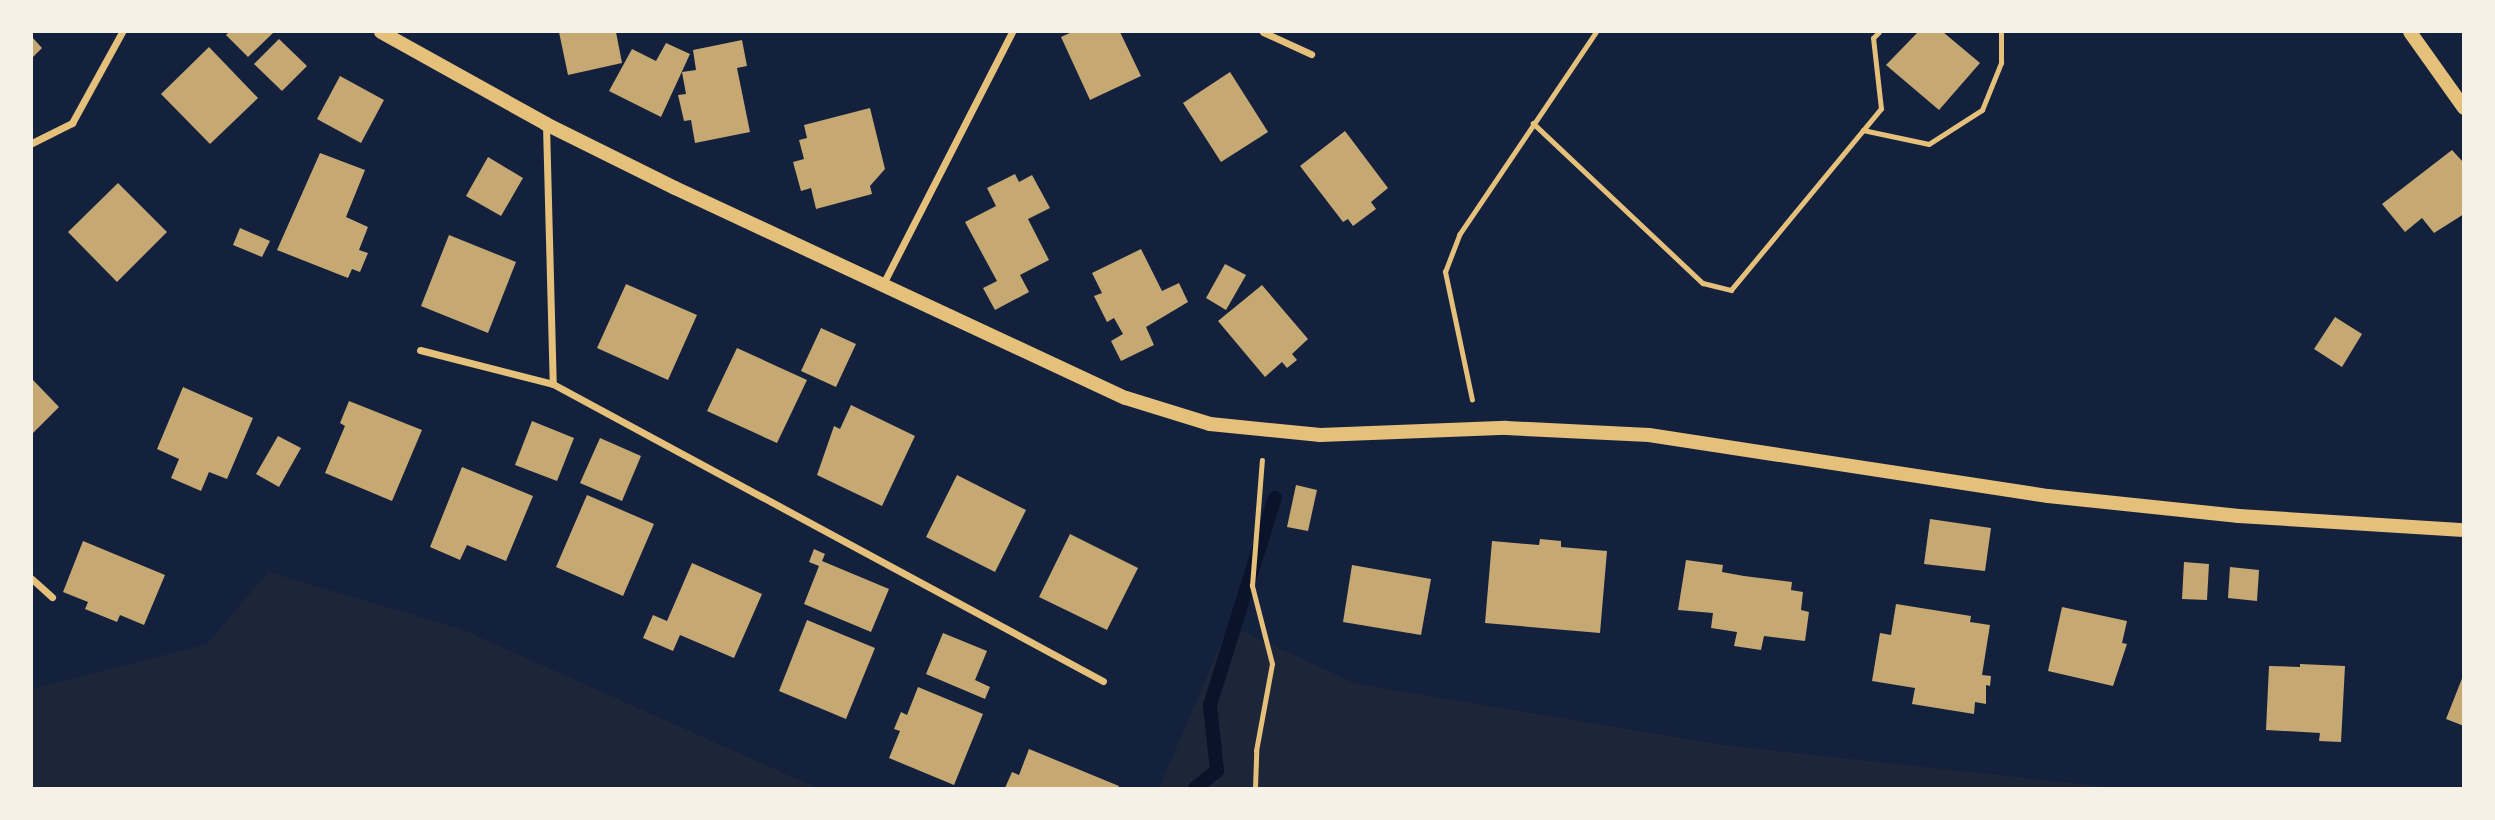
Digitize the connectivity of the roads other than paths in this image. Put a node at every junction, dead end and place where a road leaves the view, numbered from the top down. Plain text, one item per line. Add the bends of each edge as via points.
1 (122, 32) edge
2 (381, 32) edge
3 (1012, 32) edge
4 (1263, 32) edge
5 (2410, 32) edge
6 (1311, 54) dead end
7 (2463, 108) edge
8 (546, 124) junction
9 (32, 143) edge
10 (882, 285) junction
11 (420, 350) dead end
12 (553, 384) junction
13 (2463, 530) edge
14 (32, 579) edge
15 (52, 597) dead end
16 (1102, 681) dead end

1 - 9 street via 72,122
2 - 8 main road
3 - 10 street
4 - 6 street
5 - 7 main road
8 - 10 main road
8 - 12 street
10 - 13 main road via 1126,398 1210,424 1320,435 1470,429 1649,436 2048,496 2239,516
11 - 12 street
12 - 16 street
14 - 15 street

